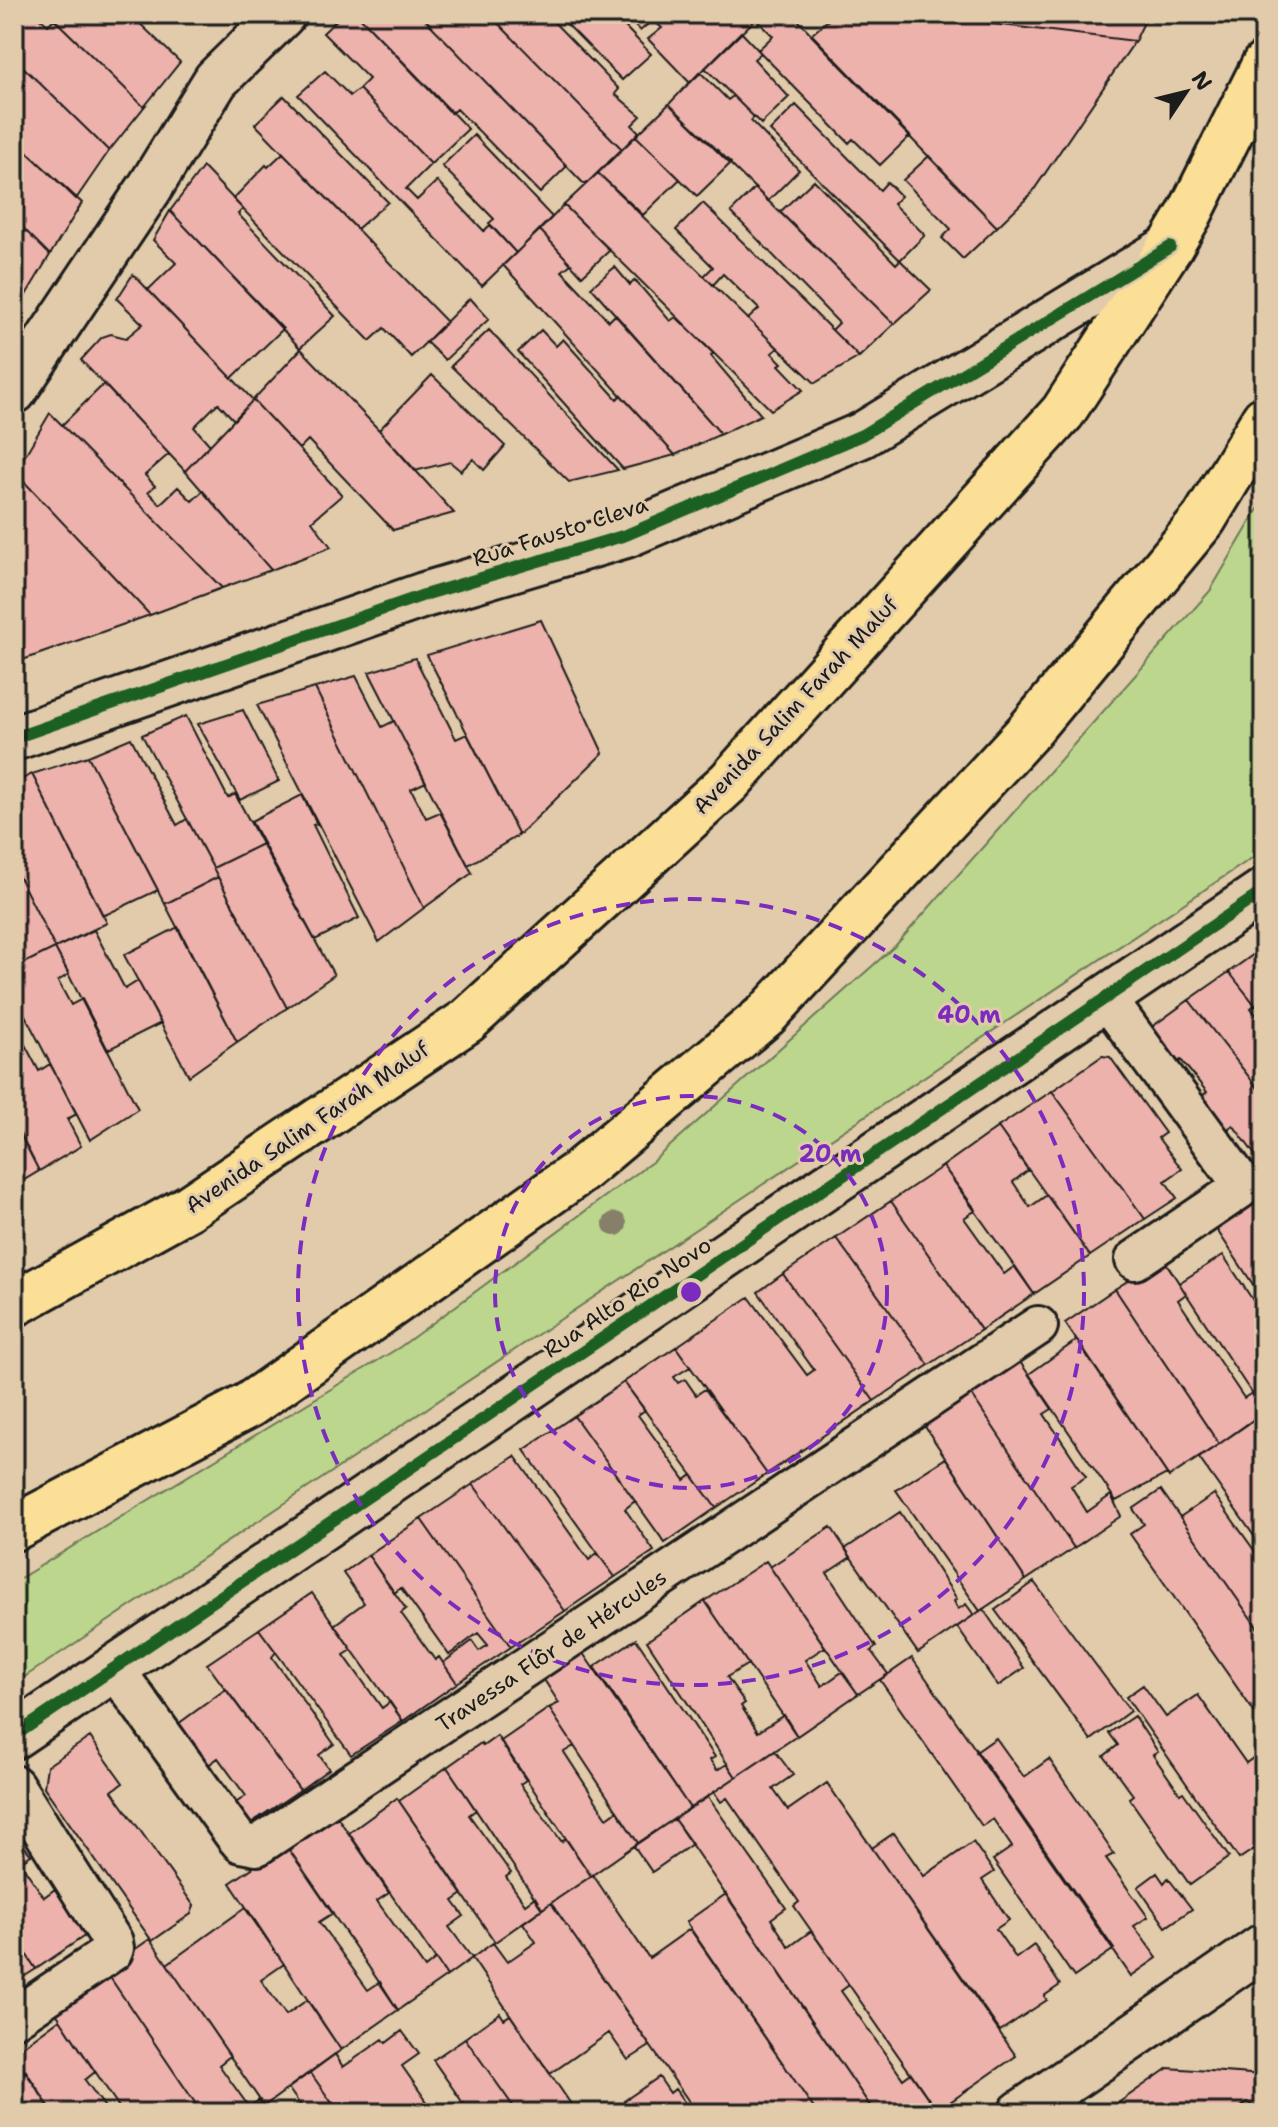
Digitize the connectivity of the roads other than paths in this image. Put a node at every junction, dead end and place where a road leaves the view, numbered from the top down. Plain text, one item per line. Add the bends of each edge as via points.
1 (283, 14) edge
2 (1264, 65) edge
3 (1170, 247) junction
4 (14, 391) edge
5 (1264, 419) edge
6 (14, 738) edge
7 (1264, 891) edge
8 (1106, 998) junction
9 (1135, 1260) dead end
10 (14, 1304) edge
11 (1038, 1326) dead end
12 (14, 1528) edge
13 (114, 1668) junction
14 (14, 1736) edge
15 (14, 1785) edge
16 (1264, 1946) edge
17 (14, 2018) edge
18 (1021, 2113) edge

1 - 4 street via 216,80
2 - 3 highway, Avenida Salim Farah Maluf
3 - 6 street, Rua Fausto Cleva via 862,435 626,535 424,595
3 - 10 highway, Avenida Salim Farah Maluf via 1063,412 729,782 467,1021 188,1208
5 - 12 highway via 1204,519 1037,721 767,1014 578,1173 249,1405
7 - 8 street, Rua Alto Rio Novo
8 - 9 lane via 1242,1184
8 - 13 street, Rua Alto Rio Novo
11 - 13 lane, Travessa Flôr de Hércules via 257,1846 235,1836
13 - 14 street, Rua Alto Rio Novo
15 - 17 lane via 114,1948
16 - 18 street

